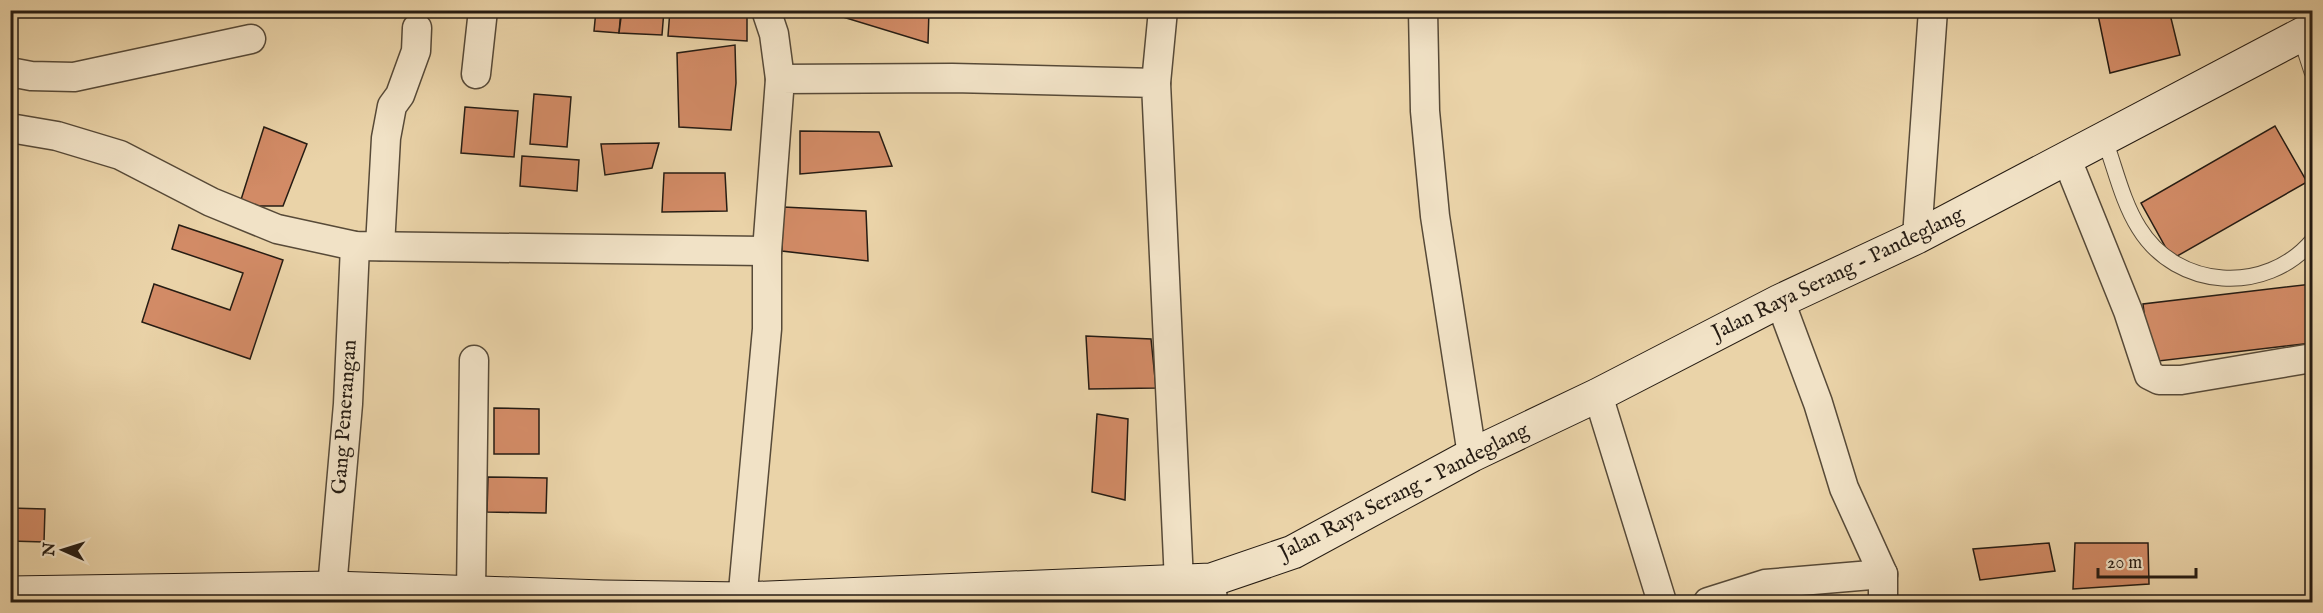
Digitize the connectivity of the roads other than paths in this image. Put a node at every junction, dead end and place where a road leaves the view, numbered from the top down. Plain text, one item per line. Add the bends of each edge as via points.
1 (483, 10) edge
2 (766, 10) edge
3 (1163, 10) edge
4 (1423, 10) edge
5 (1933, 10) edge
6 (417, 28) dead end
7 (2306, 32) edge
8 (251, 39) dead end
9 (10, 72) edge
10 (2313, 72) edge
11 (476, 74) dead end
12 (780, 79) junction
13 (1156, 84) junction
14 (10, 128) edge
15 (2104, 138) junction
16 (2066, 157) junction
17 (1917, 237) junction
18 (2313, 241) edge
19 (367, 246) junction
20 (767, 251) junction
21 (1780, 301) junction
22 (2313, 358) edge
23 (474, 360) dead end
24 (1598, 395) junction
25 (1473, 456) junction
26 (1883, 574) junction
27 (1179, 582) junction
28 (332, 588) junction
29 (1212, 591) edge
30 (471, 593) junction
31 (23, 596) edge
32 (742, 601) edge
33 (1662, 603) edge
34 (1708, 603) edge
35 (1883, 603) edge

1 - 11 street
2 - 12 street via 774,34
3 - 13 street
4 - 25 street via 1425,111 1435,216
5 - 17 street
6 - 19 street, Gang Penerangan via 416,51 392,106
7 - 10 lane
7 - 15 main road, Jalan Raya Serang - Pandeglang
8 - 9 street via 74,77
12 - 13 street via 952,78
12 - 20 street
13 - 27 street
14 - 19 street via 57,136 120,155 211,202 277,229
15 - 16 main road, Jalan Raya Serang - Pandeglang
15 - 18 lane via 2139,228 2151,245 2186,270 2216,278 2247,278 2288,262
16 - 17 main road, Jalan Raya Serang - Pandeglang
16 - 22 street via 2128,311 2149,375 2159,380 2181,380
17 - 21 main road, Jalan Raya Serang - Pandeglang
19 - 20 street
19 - 28 street, Gang Penerangan
20 - 32 street via 767,329
21 - 24 main road, Jalan Raya Serang - Pandeglang
21 - 26 street via 1844,488
23 - 30 street
24 - 25 main road, Jalan Raya Serang - Pandeglang
24 - 33 street
25 - 29 main road, Jalan Raya Serang - Pandeglang
26 - 34 street via 1765,584
26 - 35 street
27 - 29 main road, Jalan Raya Serang - Pandeglang
27 - 32 main road, Jalan Raya Serang - Pandeglang
28 - 30 main road, Jalan Raya Serang - Pandeglang
28 - 31 main road, Jalan Raya Serang - Pandeglang
30 - 32 main road, Jalan Raya Serang - Pandeglang

